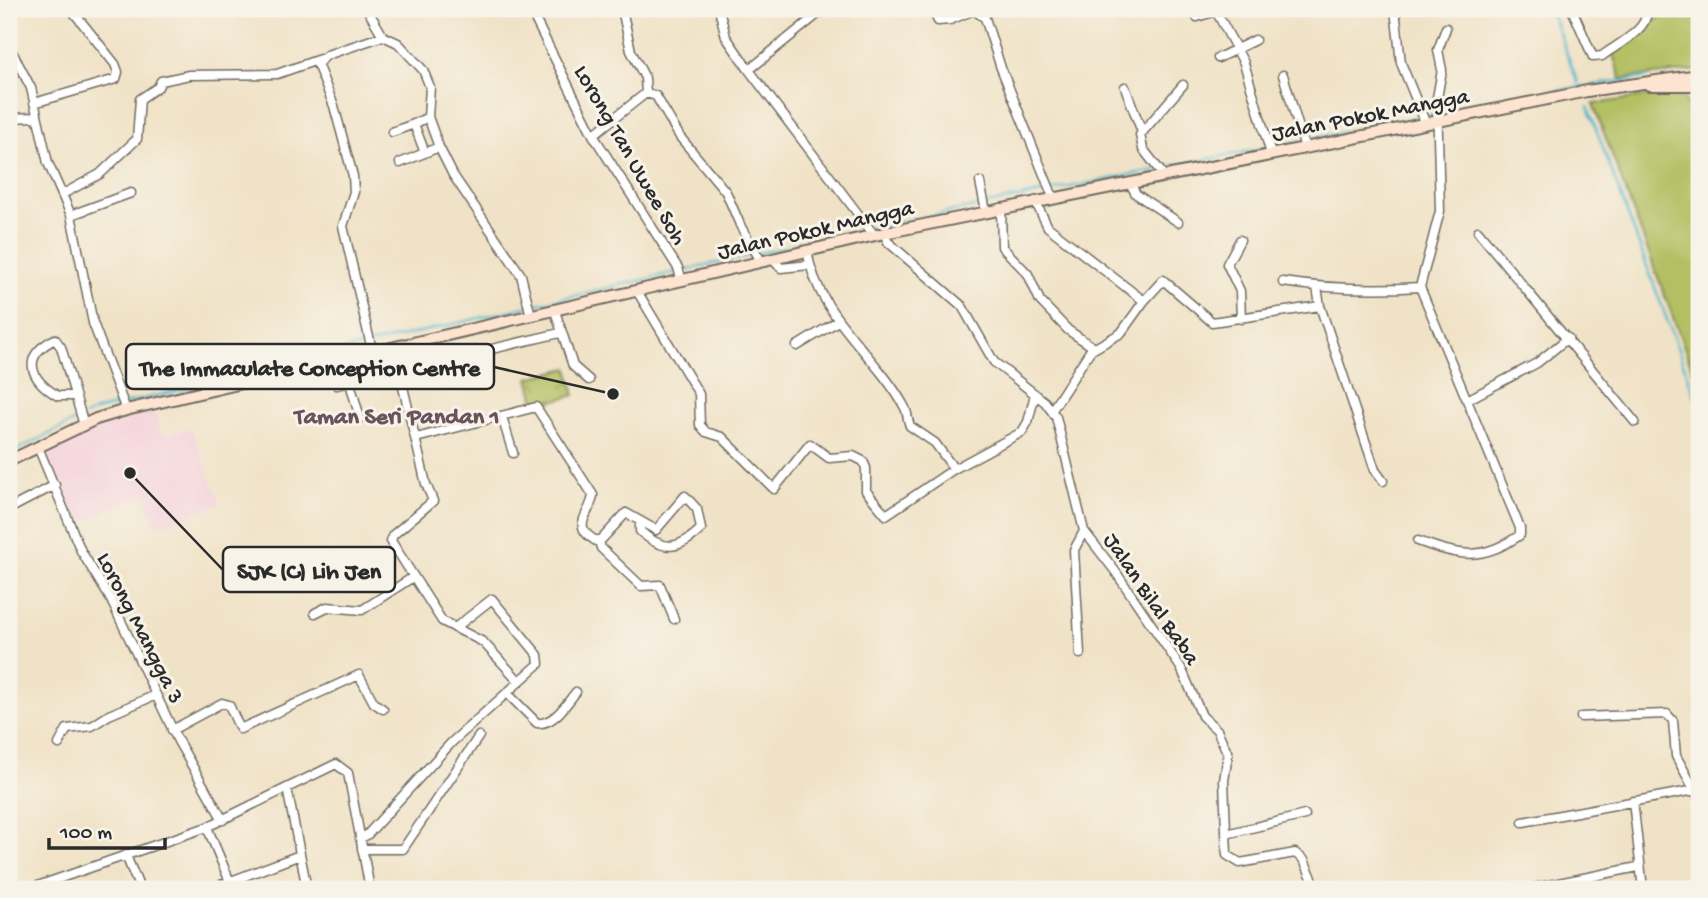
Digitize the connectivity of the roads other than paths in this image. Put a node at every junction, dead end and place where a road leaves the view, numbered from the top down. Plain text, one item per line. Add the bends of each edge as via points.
1 (71, 9) edge
2 (367, 9) edge
3 (530, 9) edge
4 (622, 9) edge
5 (719, 9) edge
6 (824, 9) edge
7 (932, 9) edge
8 (1395, 9) edge
9 (1572, 9) edge
10 (1646, 9) edge
11 (1197, 18) dead end
12 (1446, 28) dead end
13 (383, 36) junction
14 (1255, 40) dead end
15 (9, 46) edge
16 (1236, 49) junction
17 (1218, 58) dead end
18 (320, 59) junction
19 (748, 70) junction
20 (1283, 75) dead end
21 (1699, 84) edge
22 (1183, 85) dead end
23 (1125, 87) dead end
24 (646, 93) junction
25 (34, 103) junction
26 (37, 117) junction
27 (428, 117) junction
28 (9, 118) edge
29 (1439, 119) junction
30 (1425, 122) junction
31 (414, 124) junction
32 (392, 132) dead end
33 (1142, 132) junction
34 (593, 135) junction
35 (1303, 143) junction
36 (439, 147) junction
37 (1271, 152) junction
38 (425, 153) junction
39 (400, 163) dead end
40 (1163, 175) junction
41 (980, 182) dead end
42 (1130, 183) junction
43 (1052, 192) junction
44 (131, 193) dead end
45 (63, 194) junction
46 (1035, 201) junction
47 (985, 206) junction
48 (1001, 208) junction
49 (71, 215) junction
50 (1178, 222) dead end
51 (1478, 231) dead end
52 (876, 233) junction
53 (1240, 240) dead end
54 (807, 250) junction
55 (763, 257) junction
56 (809, 265) junction
57 (680, 275) junction
58 (1283, 282) dead end
59 (1317, 287) junction
60 (1420, 287) junction
61 (637, 291) junction
62 (1144, 300) junction
63 (1320, 306) junction
64 (530, 310) junction
65 (555, 311) junction
66 (1241, 319) junction
67 (838, 321) junction
68 (560, 332) junction
69 (1568, 338) junction
70 (797, 346) dead end
71 (1093, 347) junction
72 (372, 348) junction
73 (394, 349) junction
74 (399, 372) junction
75 (589, 380) dead end
76 (350, 383) junction
77 (337, 385) dead end
78 (1035, 394) junction
79 (75, 396) junction
80 (1469, 399) junction
81 (124, 406) junction
82 (1052, 410) junction
83 (502, 417) junction
84 (360, 418) dead end
85 (82, 420) junction
86 (1635, 422) dead end
87 (415, 438) junction
88 (38, 447) junction
89 (513, 453) dead end
90 (9, 461) edge
91 (954, 469) junction
92 (1383, 481) dead end
93 (55, 485) junction
94 (9, 509) edge
95 (640, 522) junction
96 (1084, 531) junction
97 (599, 541) junction
98 (1418, 541) dead end
99 (413, 577) junction
100 (315, 613) dead end
101 (674, 619) dead end
102 (455, 628) junction
103 (1080, 654) dead end
104 (519, 681) junction
105 (576, 692) dead end
106 (508, 693) junction
107 (156, 695) junction
108 (383, 709) dead end
109 (1581, 717) dead end
110 (172, 730) junction
111 (478, 736) dead end
112 (60, 744) dead end
113 (287, 788) junction
114 (1697, 794) edge
115 (1633, 801) junction
116 (1305, 815) dead end
117 (223, 820) junction
118 (1523, 822) dead end
119 (207, 827) junction
120 (1226, 834) junction
121 (360, 838) junction
122 (362, 849) junction
123 (300, 855) junction
124 (127, 858) junction
125 (1638, 867) junction
126 (231, 886) edge
127 (29, 889) edge
128 (140, 889) edge
129 (210, 889) edge
130 (307, 889) edge
131 (370, 889) edge
132 (1317, 889) edge
133 (1529, 889) edge
134 (1643, 889) edge

1 - 25 street via 115,64 116,79
2 - 13 street
3 - 34 street, Lorong Tan Uwee Soh
4 - 24 street
5 - 19 street, Jalan Bilal Baba via 726,37
6 - 19 street
7 - 43 street via 938,21 974,10 985,18
8 - 30 street via 1401,63
9 - 10 street via 1593,57 1644,25
11 - 16 street via 1216,11
12 - 29 street via 1438,50 1442,70
13 - 18 street
13 - 27 street via 398,43 423,70 430,87
14 - 16 street
15 - 25 street
16 - 17 street
16 - 37 street
18 - 45 street via 277,74 190,75 161,81 140,99 137,139 100,174
18 - 72 street via 317,64 353,176 354,192 343,226
19 - 52 street, Jalan Bilal Baba
20 - 35 street
21 - 29 main road, Jalan Pokok Mangga via 1668,77
22 - 33 street
23 - 33 street
24 - 34 street
24 - 55 street via 656,96 726,192 741,226
25 - 26 street
26 - 28 street
26 - 45 street via 48,163
27 - 31 street
27 - 36 street
29 - 30 main road, Jalan Pokok Mangga
29 - 60 street via 1440,211
30 - 35 main road, Jalan Pokok Mangga
31 - 32 street
31 - 38 street
33 - 40 street via 1140,142
34 - 57 street, Lorong Tan Uwee Soh
35 - 37 main road, Jalan Pokok Mangga
36 - 38 street
36 - 64 street via 521,275
37 - 40 main road, Jalan Pokok Mangga
38 - 39 street
40 - 42 main road, Jalan Pokok Mangga
41 - 47 street
42 - 43 main road, Jalan Pokok Mangga
42 - 50 street via 1136,194
43 - 46 main road, Jalan Pokok Mangga
44 - 49 street
45 - 49 street
46 - 48 main road, Jalan Pokok Mangga
46 - 62 street via 1048,227
47 - 48 main road, Jalan Pokok Mangga
47 - 52 main road, Jalan Pokok Mangga
48 - 71 street via 1002,247 1028,274 1040,301 1068,330
49 - 81 street via 93,323
51 - 69 street
52 - 54 main road, Jalan Pokok Mangga
52 - 78 street, Jalan Bilal Baba via 962,306 994,362
53 - 66 street via 1227,264 1240,291
54 - 55 main road, Jalan Pokok Mangga
54 - 56 street
55 - 56 street via 782,268
55 - 57 main road, Jalan Pokok Mangga
56 - 67 street
57 - 61 main road, Jalan Pokok Mangga
58 - 59 street
59 - 60 street
59 - 63 street
60 - 80 street
61 - 65 main road, Jalan Pokok Mangga
61 - 91 street via 699,394 700,425 722,437 775,489 810,444 829,458 853,456 863,461 866,491 886,515
62 - 66 street via 1163,280 1208,321
62 - 71 street via 1121,333
63 - 66 street
63 - 92 street via 1375,470
64 - 65 main road, Jalan Pokok Mangga
64 - 73 main road, Jalan Pokok Mangga
65 - 68 street
67 - 70 street
67 - 91 street via 904,405 910,426 935,443
68 - 74 street
68 - 75 street via 573,366
69 - 80 street via 1537,363
69 - 86 street
71 - 82 street
72 - 73 main road, Jalan Pokok Mangga
72 - 81 main road, Jalan Pokok Mangga
73 - 74 street
74 - 76 street
74 - 87 street
76 - 77 street
76 - 84 street
78 - 82 street, Jalan Bilal Baba
78 - 91 street via 1021,432
79 - 79 street via 58,342 55,339 40,347 33,361 35,374 58,396
79 - 85 street
80 - 98 street via 1520,535 1469,556
81 - 85 main road, Jalan Pokok Mangga
82 - 96 street, Jalan Bilal Baba
83 - 87 street
83 - 89 street
83 - 97 street via 536,407 590,490 592,502 582,526 590,538
85 - 88 main road, Jalan Pokok Mangga
87 - 99 street via 433,501 391,538
88 - 90 main road, Jalan Pokok Mangga
88 - 93 street, Lorong Mangga 3
93 - 94 street
93 - 107 street, Lorong Mangga 3 via 81,551 111,600
95 - 95 street via 656,530 685,496 697,509 701,529 685,544 664,545 640,531
95 - 97 street via 626,513
96 - 103 street via 1074,550
96 - 120 street, Jalan Bilal Baba via 1181,668 1202,716 1217,730 1228,754
97 - 101 street via 641,586 660,585
99 - 100 street via 362,610 327,607
99 - 102 street via 442,621
102 - 104 street via 483,642
102 - 104 street via 489,599 495,601 538,654 539,664
104 - 106 street
105 - 106 street via 542,724
106 - 121 street via 452,742
107 - 110 street, Lorong Mangga 3
107 - 112 street via 99,723 66,729
108 - 110 street via 374,703 359,675 240,729 229,705 222,703
109 - 114 street via 1667,714 1672,720 1676,756
110 - 117 street, Lorong Mangga 3
111 - 122 street via 403,849
113 - 117 street
113 - 121 street via 336,764 348,773
113 - 123 street
114 - 115 street
115 - 118 street
115 - 125 street via 1641,852
116 - 120 street
117 - 119 street
119 - 124 street
119 - 126 street
120 - 132 street, Jalan Bilal Baba via 1227,855 1240,863 1290,853 1304,860
121 - 122 street
122 - 131 street
123 - 126 street
123 - 130 street
124 - 127 street
124 - 128 street
125 - 133 street
125 - 134 street
126 - 129 street

